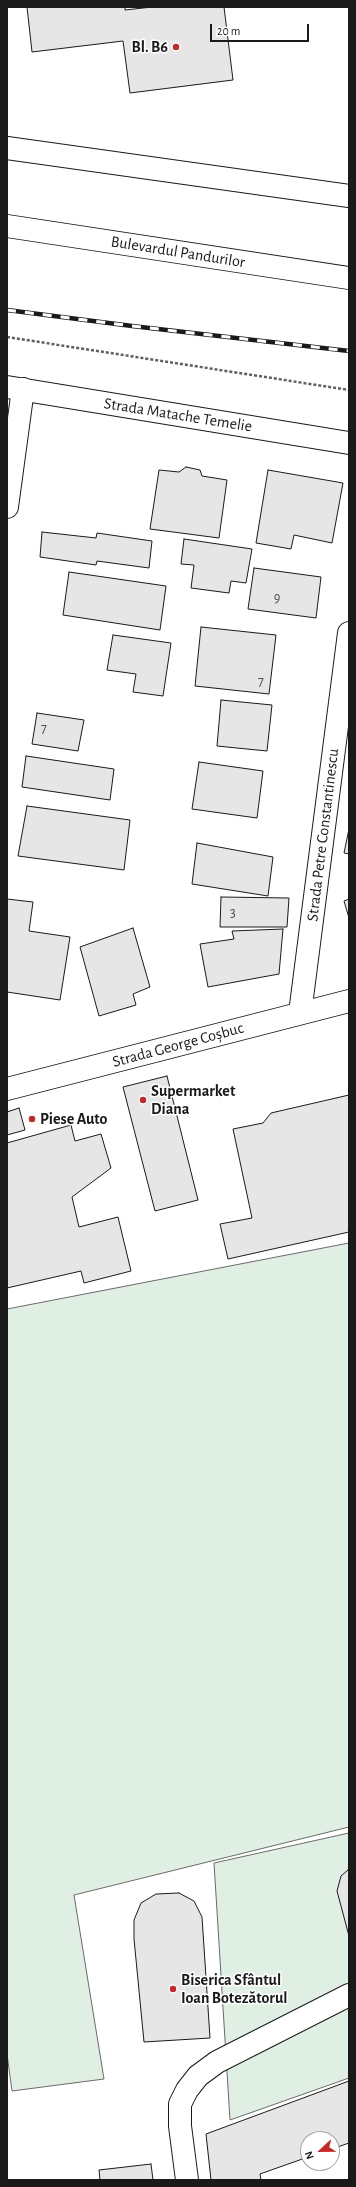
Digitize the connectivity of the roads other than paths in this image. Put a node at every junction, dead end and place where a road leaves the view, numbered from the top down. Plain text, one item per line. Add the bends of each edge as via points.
1 (7, 148) edge
2 (349, 196) edge
3 (7, 226) edge
4 (349, 278) edge
5 (15, 388) edge
6 (349, 443) edge
7 (7, 507) edge
8 (349, 633) edge
9 (349, 1000) edge
10 (300, 1013) junction
11 (7, 1089) edge
12 (349, 1995) edge
13 (187, 2180) edge

1 - 2 street
3 - 4 street, Bulevardul Pandurilor
5 - 6 street, Strada Matache Temelie
5 - 7 street
8 - 10 street, Strada Petre Constantinescu
9 - 10 street, Strada George Coșbuc
10 - 11 street, Strada George Coșbuc
12 - 13 street via 217,2062 198,2076 180,2104 180,2126

